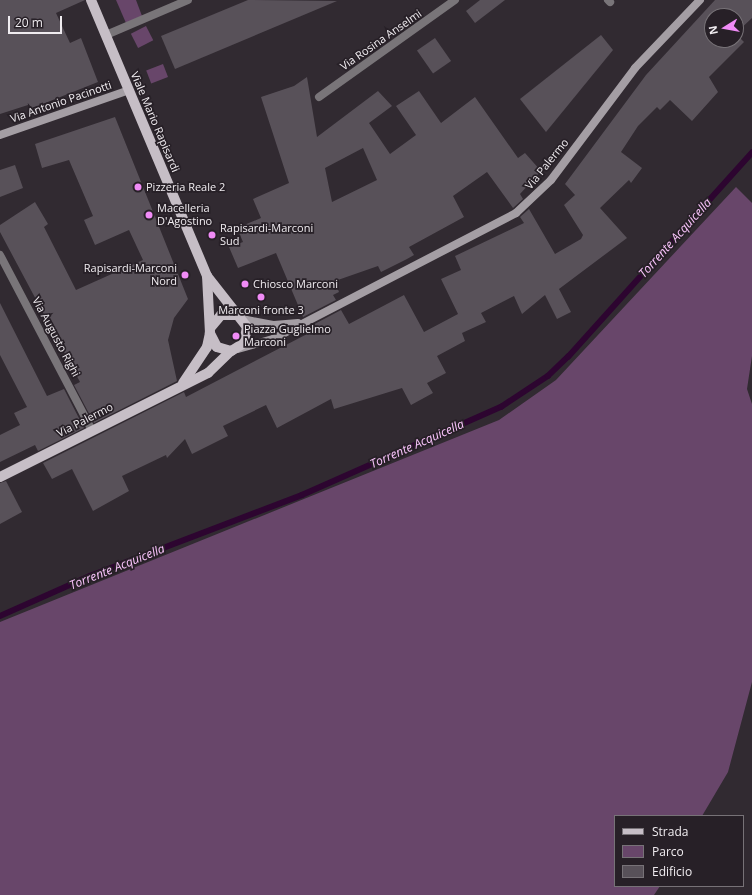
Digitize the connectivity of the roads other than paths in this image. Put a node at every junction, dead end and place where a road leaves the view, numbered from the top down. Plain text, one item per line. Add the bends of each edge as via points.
1 (91, 0) edge
2 (188, 0) edge
3 (455, 0) edge
4 (700, 0) edge
5 (106, 35) junction
6 (129, 90) junction
7 (319, 97) dead end
8 (0, 135) edge
9 (0, 255) edge
10 (207, 276) junction
11 (240, 317) junction
12 (305, 322) junction
13 (210, 330) junction
14 (234, 350) junction
15 (181, 386) junction
16 (92, 430) junction
17 (0, 477) edge

1 - 5 main road, Viale Mario Rapisardi
2 - 5 street
3 - 7 street, Via Rosina Anselmi
4 - 12 main road, Via Palermo via 635,68 551,180 532,201 498,225
5 - 6 main road, Viale Mario Rapisardi
6 - 8 main road, Via Antonio Pacinotti
6 - 10 main road, Viale Mario Rapisardi
9 - 16 street, Via Augusto Righi
10 - 11 main road
10 - 13 main road
11 - 12 main road via 274,325
11 - 13 main road via 221,315
11 - 14 main road via 247,335
12 - 14 main road, Via Palermo via 273,339
13 - 14 main road via 217,346
13 - 15 main road via 207,347
14 - 15 main road, Via Palermo via 208,373
15 - 16 main road, Via Palermo
16 - 17 main road, Via Palermo

